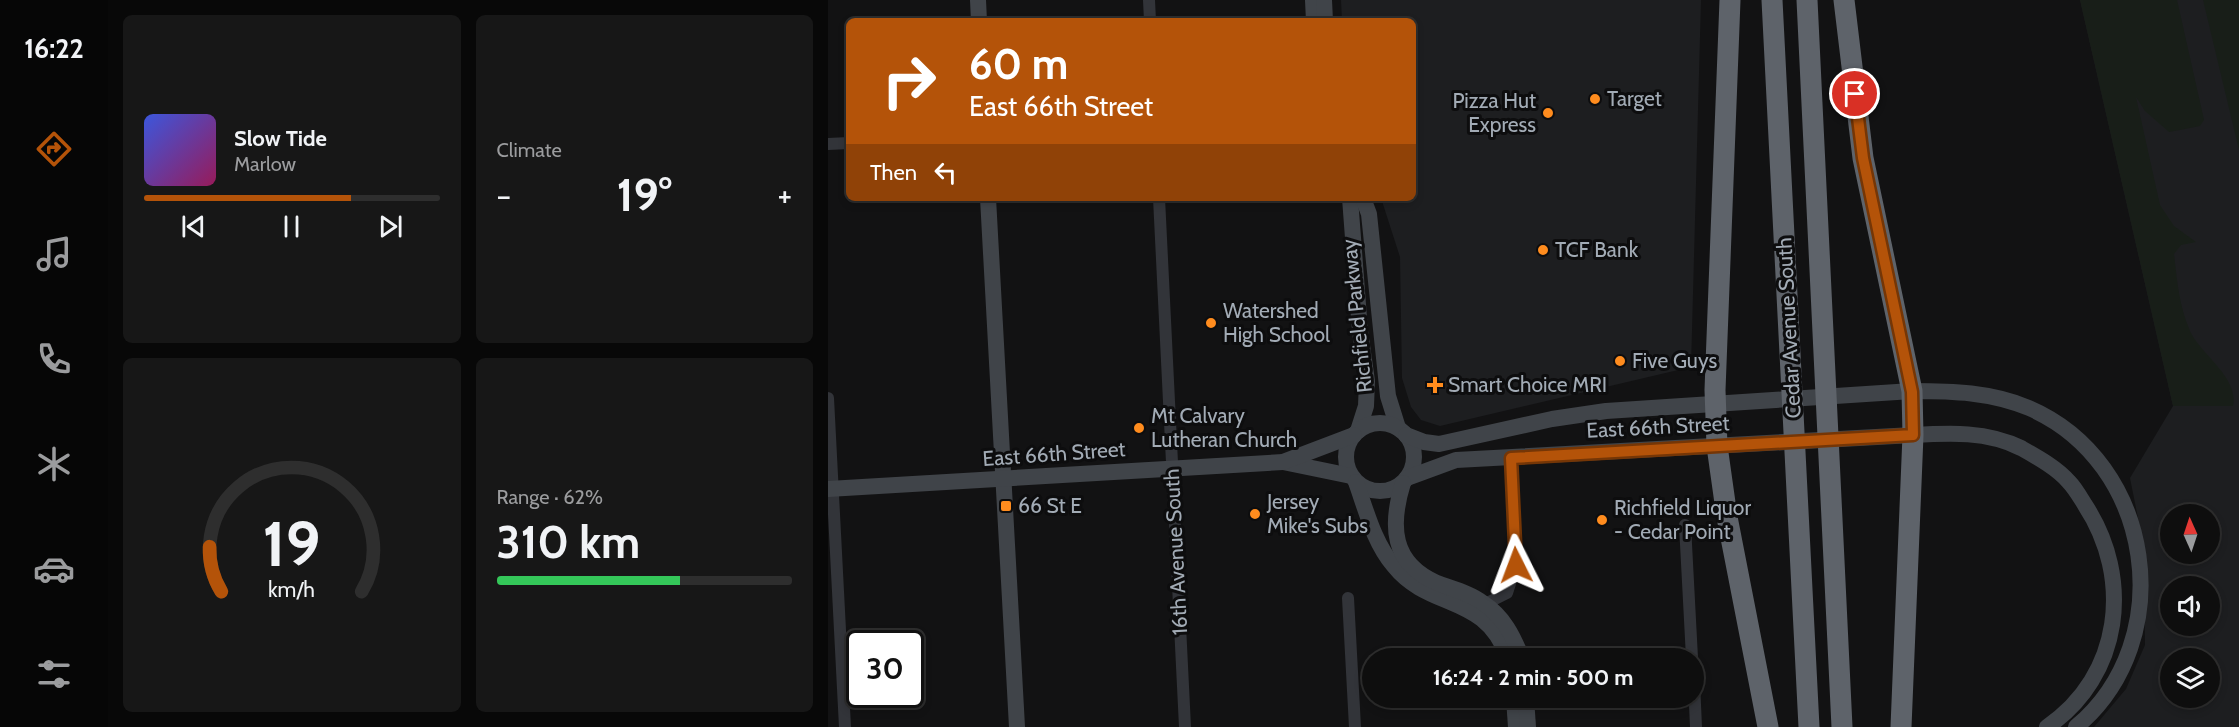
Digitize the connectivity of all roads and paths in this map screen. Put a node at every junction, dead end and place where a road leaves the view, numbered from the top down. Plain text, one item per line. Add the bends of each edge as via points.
1 (978, 0) edge
2 (1149, 0) edge
3 (1313, 0) edge
4 (1324, 0) edge
5 (1730, 0) edge
6 (1772, 0) edge
7 (1807, 0) edge
8 (1844, 0) edge
9 (979, 18) edge
10 (1150, 18) edge
11 (1314, 18) edge
12 (1325, 18) edge
13 (846, 143) edge
14 (828, 144) edge
15 (988, 201) edge
16 (1158, 201) edge
17 (1350, 201) edge
18 (1364, 201) edge
19 (1357, 285) junction
20 (1383, 347) junction
21 (1912, 392) junction
22 (828, 398) edge
23 (1716, 405) junction
24 (1402, 432) junction
25 (1356, 433) junction
26 (1913, 435) junction
27 (1717, 446) junction
28 (1511, 458) junction
29 (1283, 462) junction
30 (1171, 468) junction
31 (1353, 479) junction
32 (1002, 480) junction
33 (1405, 480) junction
34 (830, 489) edge
35 (1686, 525) dead end
36 (1348, 598) dead end
37 (1485, 604) junction
38 (1503, 648) edge
39 (1518, 648) edge
40 (1692, 648) edge
41 (1515, 708) edge
42 (1527, 708) edge
43 (1695, 708) edge
44 (845, 727) edge
45 (1017, 727) edge
46 (1185, 727) edge
47 (1355, 727) edge
48 (1516, 727) edge
49 (1528, 727) edge
50 (1696, 727) edge
51 (1768, 727) edge
52 (1809, 727) edge
53 (1842, 727) edge
54 (1901, 727) edge
55 (2047, 727) edge
56 (2076, 727) edge

1 - 9 street
2 - 10 street
3 - 11 street
4 - 12 street
5 - 23 highway
6 - 52 highway, Cedar Avenue South
7 - 53 highway, Cedar Avenue South
8 - 21 highway via 1863,158
13 - 14 street
15 - 32 street
16 - 30 street, 16th Avenue South
17 - 19 street, Richfield Parkway
18 - 20 street, Richfield Parkway via 1369,214
19 - 20 street via 1365,286 1372,297
19 - 25 street, Richfield Parkway via 1368,396
20 - 24 street, Richfield Parkway via 1388,396
21 - 23 street, East 66th Street
21 - 26 highway
21 - 56 street, East 66th Street via 1982,394 2030,408 2069,431 2100,464 2126,508 2137,538 2140,594 2136,626 2116,682
22 - 34 street
23 - 24 street, East 66th Street via 1602,412 1439,444
23 - 27 highway
24 - 25 street via 1378,423
24 - 33 street via 1414,456
25 - 29 street, East 66th Street
25 - 31 street via 1345,455
26 - 27 street, East 66th Street
26 - 54 highway
26 - 55 street, East 66th Street via 1980,435 2019,447 2070,482 2096,521 2114,576 2108,645 2086,689
27 - 28 street, East 66th Street
27 - 51 highway
28 - 33 street, East 66th Street via 1445,462
28 - 37 street via 1516,565 1507,593
29 - 30 street, East 66th Street
29 - 31 street, East 66th Street
30 - 32 street, East 66th Street
30 - 46 street, 16th Avenue South
31 - 33 street via 1364,488 1384,491
31 - 38 street via 1381,548 1394,567 1416,586 1472,610 1490,624
32 - 34 street, East 66th Street
32 - 45 street
33 - 37 street via 1394,515 1398,544 1407,559 1436,582
34 - 44 street
35 - 40 street
36 - 47 street
37 - 39 street via 1503,620
41 - 48 street
42 - 49 street
43 - 50 street

